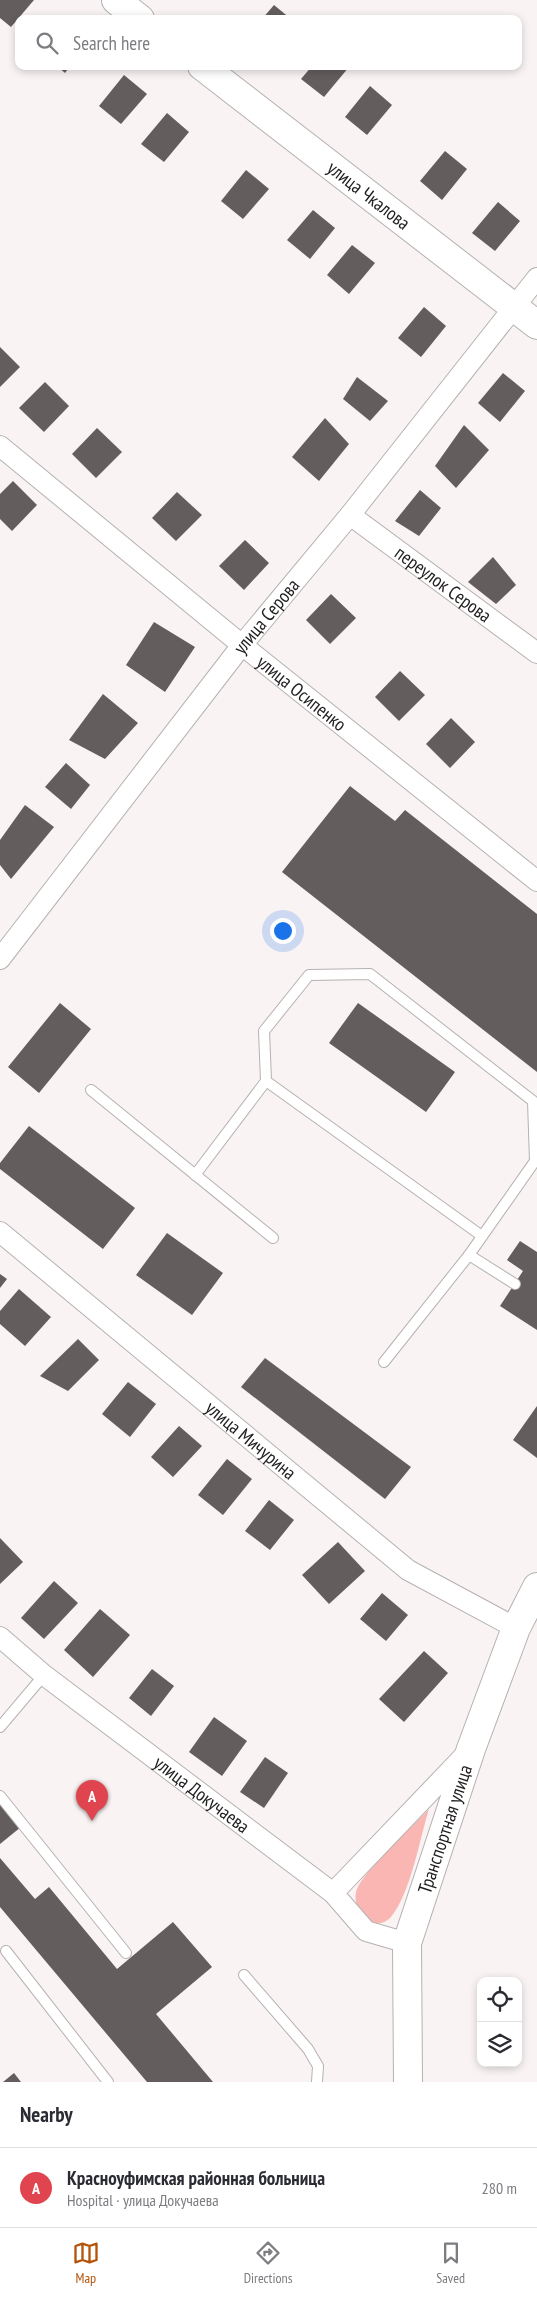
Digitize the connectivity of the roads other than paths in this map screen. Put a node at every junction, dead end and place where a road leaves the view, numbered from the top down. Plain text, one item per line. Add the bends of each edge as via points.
1 (116, 0) edge
2 (135, 15) edge
3 (207, 70) edge
4 (537, 278) edge
5 (514, 307) junction
6 (537, 325) edge
7 (0, 446) edge
8 (350, 515) junction
9 (242, 645) junction
10 (537, 653) edge
11 (537, 881) edge
12 (0, 959) edge
13 (266, 1081) junction
14 (91, 1090) dead end
15 (195, 1174) junction
16 (0, 1232) edge
17 (482, 1236) junction
18 (273, 1238) dead end
19 (469, 1255) junction
20 (515, 1284) dead end
21 (384, 1362) dead end
22 (537, 1587) edge
23 (516, 1628) junction
24 (0, 1637) edge
25 (44, 1675) junction
26 (0, 1727) edge
27 (471, 1749) junction
28 (0, 1796) edge
29 (333, 1893) junction
30 (407, 1943) junction
31 (6, 1952) dead end
32 (126, 1953) dead end
33 (244, 1975) dead end
34 (108, 2082) edge
35 (317, 2082) edge
36 (408, 2082) edge

1 - 2 main road
3 - 5 main road, улица Чкалова
4 - 5 street, улица Серова
5 - 6 main road, улица Чкалова
5 - 8 street, улица Серова
7 - 9 street, улица Осипенко
8 - 9 street, улица Серова
8 - 10 street, переулок Серова
9 - 11 street, улица Осипенко
9 - 12 street, улица Серова
13 - 15 lane
13 - 17 lane
13 - 17 lane via 264,1032 309,975 370,974 533,1101 535,1162
14 - 15 lane
15 - 18 lane
16 - 23 street, улица Мичурина via 408,1570
17 - 19 lane
19 - 20 lane
19 - 21 lane
22 - 23 main road, Транспортная улица
23 - 27 main road, Транспортная улица
24 - 25 street, улица Докучаева
25 - 26 lane
25 - 29 street, улица Докучаева
27 - 29 street
27 - 30 main road, Транспортная улица
28 - 32 lane
29 - 30 street, улица Докучаева via 366,1931
30 - 36 main road, Транспортная улица
31 - 34 lane
33 - 35 lane via 308,2049 318,2066

